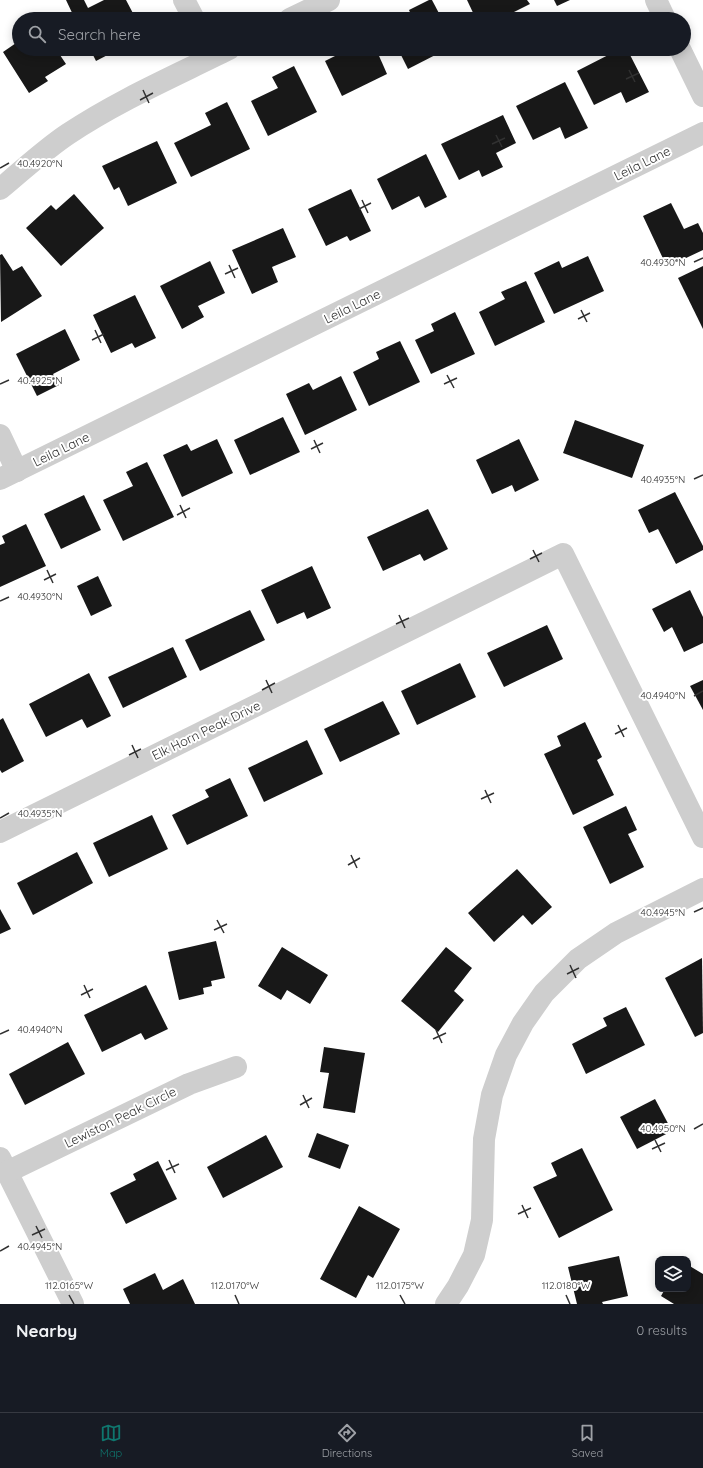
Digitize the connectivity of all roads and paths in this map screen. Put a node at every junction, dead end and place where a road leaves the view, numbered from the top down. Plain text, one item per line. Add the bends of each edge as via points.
1 (184, 0) edge
2 (329, 0) edge
3 (656, 0) edge
4 (190, 12) edge
5 (304, 12) edge
6 (662, 12) edge
7 (209, 56) edge
8 (683, 56) edge
9 (703, 96) edge
10 (703, 133) edge
11 (0, 189) edge
12 (0, 435) edge
13 (9, 475) edge
14 (0, 832) edge
15 (703, 837) edge
16 (703, 889) edge
17 (236, 1067) dead end
18 (4, 1165) edge
19 (73, 1304) edge
20 (446, 1304) edge

1 - 4 street
2 - 5 street
3 - 6 street
7 - 11 street via 86,122 50,147
8 - 9 street
10 - 13 street, Leila Lane
12 - 13 street
14 - 15 street, Elk Horn Peak Drive via 563,554
16 - 20 street via 616,933 578,959 544,993 523,1023 506,1056 492,1095 484,1139 482,1220 474,1254
17 - 18 street, Lewiston Peak Circle via 189,1084
18 - 19 street

